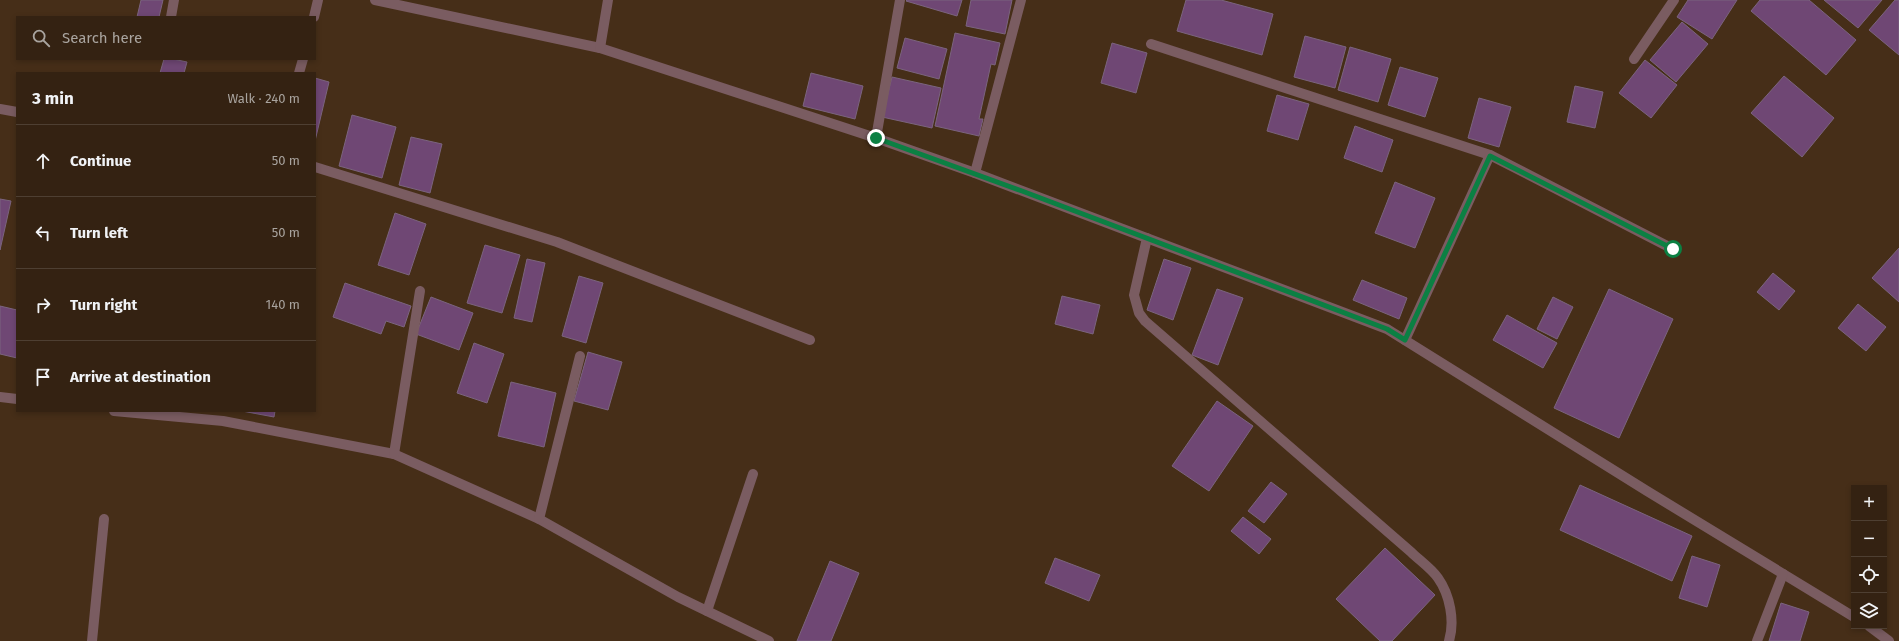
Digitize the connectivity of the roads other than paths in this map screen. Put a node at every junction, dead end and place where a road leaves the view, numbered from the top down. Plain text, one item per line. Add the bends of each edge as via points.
1 (174, 0) edge
2 (318, 0) edge
3 (375, 0) edge
4 (608, 0) edge
5 (900, 0) edge
6 (1021, 0) edge
7 (1674, 0) edge
8 (171, 16) edge
9 (314, 16) edge
10 (1151, 44) dead end
11 (600, 48) junction
12 (1634, 59) dead end
13 (303, 60) edge
14 (299, 72) edge
15 (0, 109) edge
16 (16, 112) edge
17 (876, 138) junction
18 (1490, 156) junction
19 (316, 167) edge
20 (975, 173) junction
21 (1146, 238) junction
22 (1673, 249) dead end
23 (420, 291) dead end
24 (810, 340) dead end
25 (1405, 340) junction
26 (580, 356) dead end
27 (0, 397) edge
28 (16, 399) edge
29 (136, 412) edge
30 (224, 416) edge
31 (394, 454) junction
32 (753, 474) dead end
33 (104, 519) dead end
34 (539, 519) junction
35 (1783, 574) junction
36 (707, 611) junction
37 (1851, 615) edge
38 (1873, 629) edge
39 (92, 641) edge
40 (769, 641) edge
41 (1449, 641) edge
42 (1757, 641) edge
43 (1890, 641) edge

1 - 8 street
2 - 9 street
3 - 11 street
4 - 11 street
5 - 17 street
6 - 20 street
7 - 12 street
10 - 18 street
11 - 17 street
13 - 14 street
15 - 16 street
17 - 20 street
18 - 22 street
18 - 25 street
19 - 24 street via 557,242
20 - 21 street
21 - 25 street via 1387,329
21 - 41 street via 1134,295 1139,313 1438,578 1450,604 1452,630
23 - 31 street
25 - 35 street
26 - 34 street
27 - 28 street
29 - 30 street
30 - 31 street
31 - 34 street
32 - 36 street
33 - 39 street
34 - 36 street
35 - 37 street
35 - 42 street
36 - 40 street
38 - 43 street

